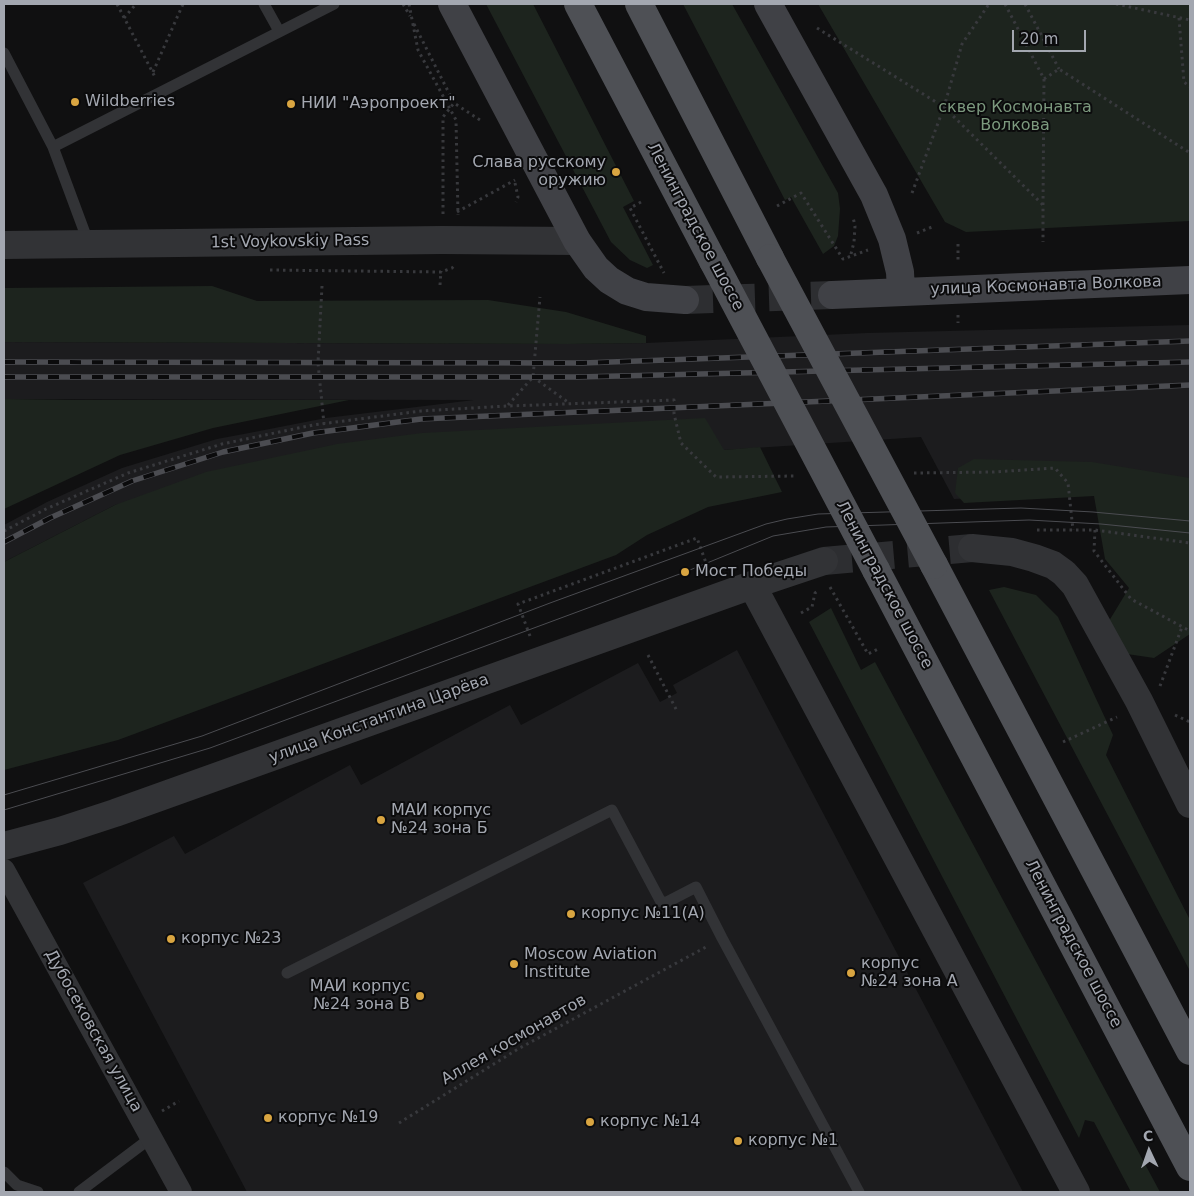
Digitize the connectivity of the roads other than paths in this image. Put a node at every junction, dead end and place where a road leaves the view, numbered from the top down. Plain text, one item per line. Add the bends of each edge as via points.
1 (264, 4) edge
2 (334, 4) edge
3 (452, 4) edge
4 (578, 4) edge
5 (639, 4) edge
6 (768, 4) edge
7 (279, 31) junction
8 (4, 53) edge
9 (53, 147) junction
10 (577, 241) junction
11 (89, 244) junction
12 (4, 245) edge
13 (1190, 280) edge
14 (901, 292) junction
15 (832, 295) tunnel mouth
16 (685, 300) tunnel mouth
17 (972, 548) tunnel mouth
18 (830, 576) tunnel mouth
19 (752, 585) junction
20 (1190, 804) edge
21 (4, 846) edge
22 (4, 870) edge
23 (287, 973) dead end
24 (1190, 1051) edge
25 (152, 1137) junction
26 (1190, 1167) edge
27 (4, 1172) edge
28 (38, 1192) edge
29 (79, 1192) edge
30 (182, 1192) edge
31 (859, 1192) edge
32 (1076, 1192) edge

1 - 7 lane
2 - 7 lane
3 - 10 main road
4 - 26 main road, Ленинградское шоссе, bridge
5 - 24 main road, bridge
6 - 14 main road via 874,195 892,239
7 - 9 lane
8 - 9 lane
9 - 11 lane
10 - 11 street, 1st Voykovskiy Pass
10 - 16 main road via 596,268 627,291 646,297
11 - 12 street, 1st Voykovskiy Pass
13 - 14 main road, улица Космонавта Волкова
14 - 15 main road, улица Космонавта Волкова
17 - 20 street via 1034,558 1053,565 1075,585
18 - 19 street, улица Константина Царёва
19 - 21 street, улица Константина Царёва via 115,813
19 - 32 street
22 - 25 street, Дубосековская улица
23 - 31 lane via 614,811 661,902 696,887
25 - 29 lane
25 - 30 street, Дубосековская улица
27 - 28 lane via 17,1185

